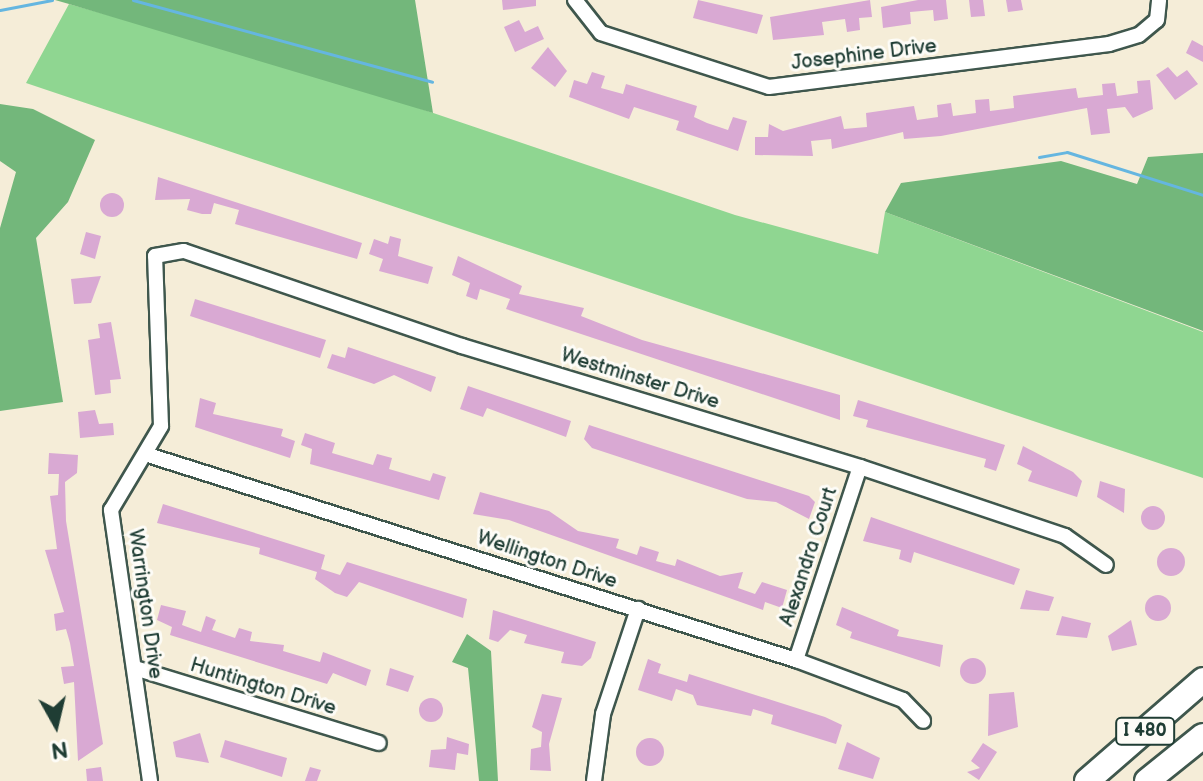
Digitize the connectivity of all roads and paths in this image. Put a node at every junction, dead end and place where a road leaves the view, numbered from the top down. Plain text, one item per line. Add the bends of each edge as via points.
1 (575, 0) edge
2 (1159, 0) edge
3 (155, 256) joint
4 (148, 455) junction
5 (860, 467) junction
6 (1106, 565) dead end
7 (638, 609) junction
8 (796, 660) junction
9 (135, 668) junction
10 (1203, 680) edge
11 (923, 721) dead end
12 (1203, 736) edge
13 (379, 743) dead end
14 (150, 781) edge
15 (594, 781) edge
16 (1087, 781) edge
17 (1147, 781) edge

1 - 2 street, Josephine Drive via 601,33 769,87 1109,44 1139,35 1157,20
3 - 4 street, Warrington Drive via 164,394
3 - 5 street, Westminster Drive via 184,251 462,346
4 - 7 street, Wellington Drive
4 - 9 street, Warrington Drive via 123,482 111,510
5 - 6 street, Westminster Drive via 1065,536
5 - 8 street, Alexandra Court
7 - 8 street, Wellington Drive
7 - 15 street via 603,714
8 - 11 street, Wellington Drive via 903,700
9 - 13 street, Huntington Drive
9 - 14 street, Warrington Drive
10 - 16 highway, I 480
12 - 17 highway, I 480

